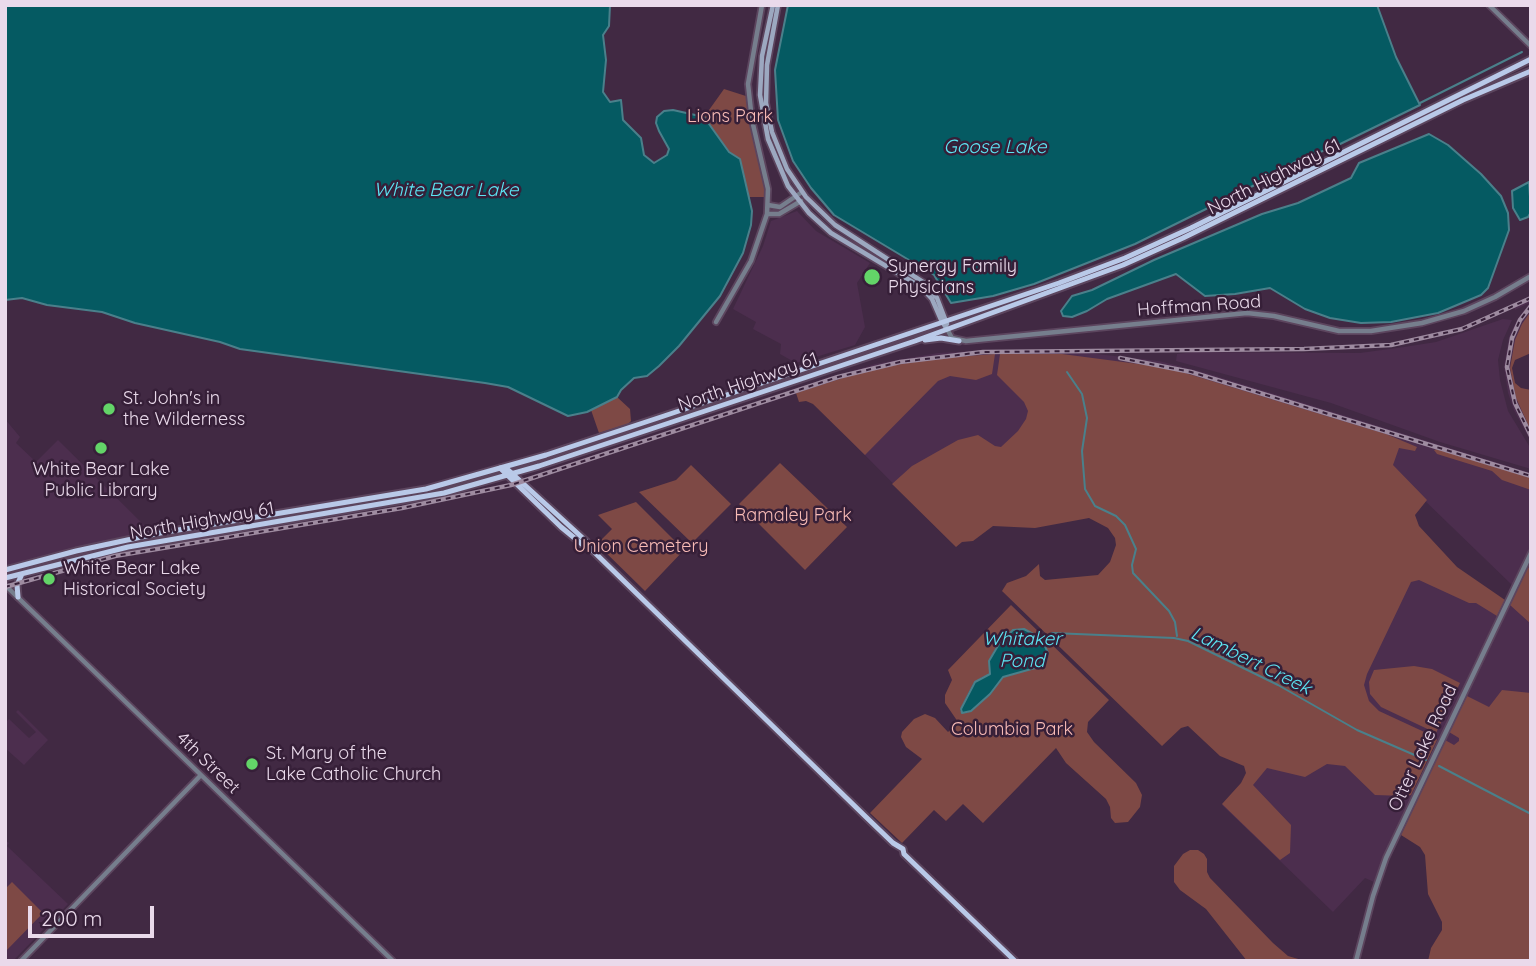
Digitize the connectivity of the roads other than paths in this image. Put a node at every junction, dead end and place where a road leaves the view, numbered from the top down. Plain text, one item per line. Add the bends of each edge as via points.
1 (762, 5) edge
2 (773, 5) edge
3 (778, 5) edge
4 (1489, 5) edge
5 (1531, 46) edge
6 (1531, 59) edge
7 (1531, 71) edge
8 (804, 195) junction
9 (798, 199) junction
10 (768, 205) junction
11 (767, 214) junction
12 (1531, 276) edge
13 (944, 321) junction
14 (716, 322) dead end
15 (947, 329) junction
16 (915, 341) junction
17 (959, 341) junction
18 (539, 466) junction
19 (503, 468) junction
20 (511, 474) junction
21 (532, 490) junction
22 (590, 548) junction
23 (76, 551) junction
24 (1531, 553) edge
25 (1529, 560) edge
26 (68, 561) junction
27 (5, 570) edge
28 (23, 573) junction
29 (5, 578) edge
30 (5, 585) edge
31 (18, 597) junction
32 (201, 775) junction
33 (21, 961) edge
34 (393, 961) edge
35 (1016, 961) edge
36 (1356, 961) edge

1 - 10 street via 748,84
2 - 9 main road via 760,72 763,119 777,163
3 - 8 main road via 767,65 766,103 781,158
4 - 5 street
6 - 13 main road, North Highway 61 via 1145,249
7 - 15 main road, North Highway 61 via 1132,261
8 - 9 street
8 - 13 main road via 845,233 926,284 937,298
9 - 10 street via 780,207
9 - 11 street via 779,214
9 - 13 main road via 839,238 921,287
10 - 11 street
11 - 14 street via 751,261
12 - 17 street, Hoffman Road via 1464,311 1399,328 1339,331 1247,313
13 - 15 main road
13 - 19 main road, North Highway 61
15 - 16 main road, North Highway 61
15 - 17 street
16 - 17 main road
16 - 18 main road, North Highway 61
18 - 20 main road, North Highway 61
18 - 21 main road via 528,476
19 - 20 main road
19 - 23 main road, North Highway 61 via 410,492
20 - 21 main road
20 - 22 main road via 561,527
20 - 26 main road, North Highway 61 via 428,497
21 - 22 main road
22 - 35 main road via 899,853
23 - 26 main road
23 - 27 main road, North Highway 61
24 - 25 street, Otter Lake Road
25 - 36 street, Otter Lake Road via 1385,862
26 - 28 main road, North Highway 61
28 - 29 main road, North Highway 61
28 - 31 main road via 16,585
30 - 31 street, 4th Street
31 - 32 street, 4th Street
32 - 33 street
32 - 34 street, 4th Street

